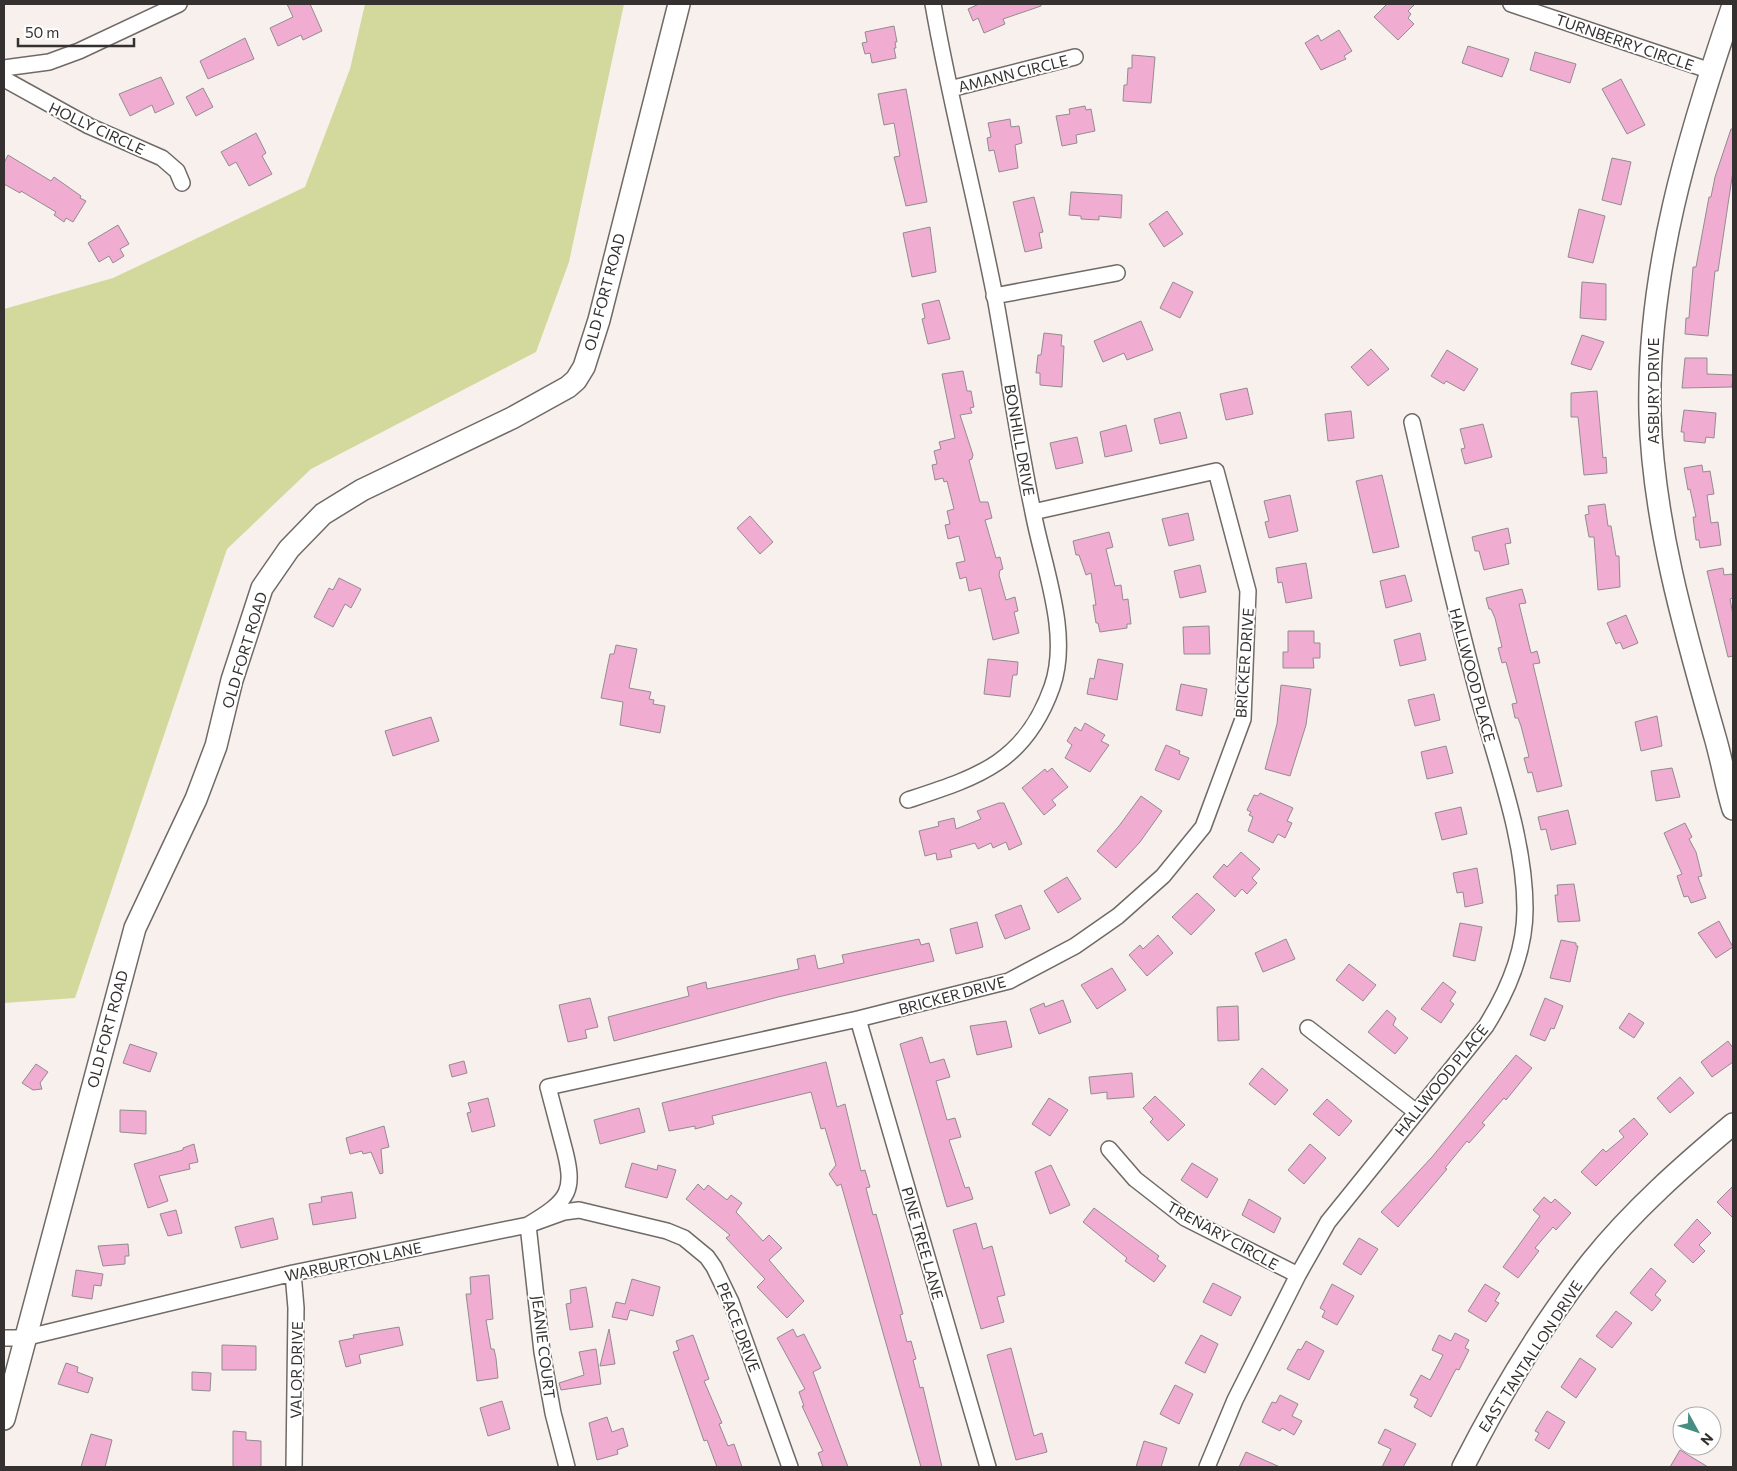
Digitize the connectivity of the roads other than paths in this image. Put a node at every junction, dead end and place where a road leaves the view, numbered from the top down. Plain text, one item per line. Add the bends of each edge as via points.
1 (179, 4) edge
2 (679, 4) edge
3 (933, 4) edge
4 (1511, 4) edge
5 (1733, 5) edge
6 (1075, 57) dead end
7 (4, 68) edge
8 (1710, 71) junction
9 (4, 79) edge
10 (950, 89) junction
11 (182, 183) dead end
12 (1117, 273) dead end
13 (994, 296) junction
14 (1412, 422) dead end
15 (1032, 512) junction
16 (908, 800) dead end
17 (1733, 807) edge
18 (858, 1020) junction
19 (1308, 1028) dead end
20 (548, 1087) joint
21 (1415, 1111) junction
22 (1733, 1124) edge
23 (1109, 1149) dead end
24 (528, 1225) junction
25 (293, 1273) junction
26 (1298, 1276) junction
27 (14, 1338) edge
28 (4, 1419) edge
29 (294, 1467) edge
30 (567, 1467) edge
31 (790, 1467) edge
32 (988, 1467) edge
33 (1207, 1467) edge
34 (1463, 1467) edge

1 - 7 street via 49,62
2 - 27 main road, OLD FORT ROAD via 599,320 584,367 576,380 568,388 512,418 362,490 323,514 289,548 262,588 231,684 216,746 196,799 135,928 46,1265
3 - 10 street, BONHILL DRIVE
4 - 8 street, TURNBERRY CIRCLE
5 - 8 main road, ASBURY DRIVE
6 - 10 street, AMANN CIRCLE
8 - 17 main road, ASBURY DRIVE via 1671,213 1656,306 1650,411 1662,520 1699,682
9 - 11 street, HOLLY CIRCLE via 75,119 162,158 177,171
10 - 13 street, BONHILL DRIVE
12 - 13 street
13 - 15 street, BONHILL DRIVE
14 - 21 street, HALLWOOD PLACE via 1454,605 1515,834 1525,910 1518,951 1501,1002 1460,1060
15 - 16 street, BONHILL DRIVE via 1058,630 1058,660 1053,685 1043,709 1014,750 993,767 968,780
15 - 18 street, BRICKER DRIVE via 1216,471 1248,591 1243,719 1202,827 1163,876 1118,916 1075,946 1008,981
18 - 20 street, BRICKER DRIVE
18 - 32 street, PINE TREE LANE
19 - 21 street
20 - 24 street, WARBURTON LANE via 571,1176 566,1194 549,1213
21 - 26 street, HALLWOOD PLACE via 1328,1222
22 - 34 main road, EAST TANTALLON DRIVE via 1654,1194 1592,1262 1530,1350
23 - 26 street, TRENARY CIRCLE via 1135,1179 1185,1218
24 - 25 street, WARBURTON LANE
24 - 30 street, JEANIE COURT via 542,1352
24 - 31 street, PEACE DRIVE via 579,1210 667,1231 684,1238 706,1257 732,1302
25 - 27 street, WARBURTON LANE
25 - 29 street, VALOR DRIVE via 296,1308
26 - 33 street, HALLWOOD PLACE via 1235,1400
27 - 28 main road, OLD FORT ROAD

